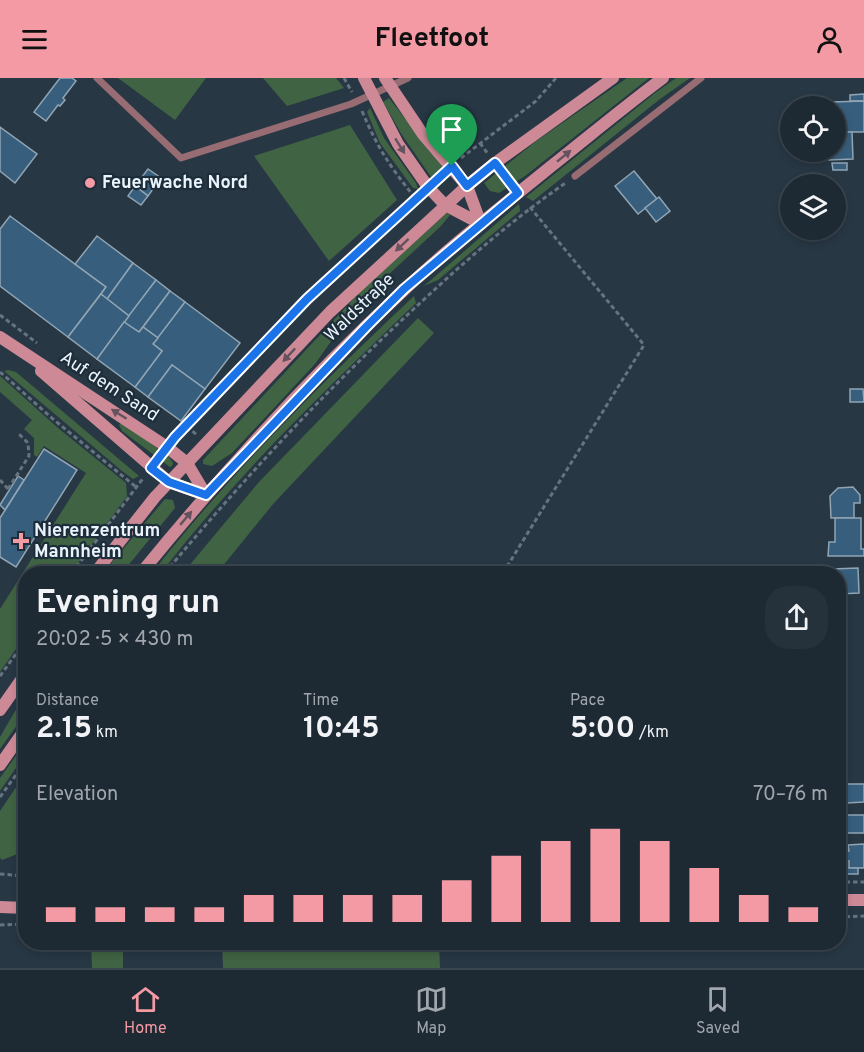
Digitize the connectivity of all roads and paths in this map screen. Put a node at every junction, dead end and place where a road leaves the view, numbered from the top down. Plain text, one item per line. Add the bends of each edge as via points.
1 (97, 78) edge
2 (344, 78) edge
3 (364, 78) edge
4 (408, 78) edge
5 (556, 78) edge
6 (613, 78) edge
7 (663, 78) edge
8 (701, 78) edge
9 (387, 82) edge
10 (373, 94) junction
11 (358, 101) junction
12 (480, 143) junction
13 (495, 163) junction
14 (452, 166) junction
15 (574, 176) joint
16 (467, 186) junction
17 (428, 187) junction
18 (518, 193) junction
19 (416, 199) junction
20 (445, 205) junction
21 (530, 207) junction
22 (481, 224) junction
23 (5, 340) edge
24 (0, 372) edge
25 (19, 434) dead end
26 (167, 447) junction
27 (187, 463) junction
28 (151, 468) junction
29 (0, 480) edge
30 (169, 482) junction
31 (136, 487) junction
32 (206, 495) junction
33 (77, 566) edge
34 (101, 566) edge
35 (147, 566) edge
36 (171, 566) edge
37 (507, 566) edge
38 (18, 651) edge
39 (0, 676) edge
40 (18, 684) edge
41 (0, 710) edge
42 (18, 739) edge
43 (0, 765) edge
44 (18, 772) edge
45 (0, 797) edge
46 (0, 874) edge
47 (18, 875) edge
48 (846, 882) edge
49 (864, 882) edge
50 (846, 900) edge
51 (864, 900) edge
52 (0, 907) edge
53 (18, 908) edge
54 (864, 916) edge
55 (846, 917) edge
56 (18, 925) edge
57 (0, 926) edge

1 - 11 lane via 181,158
2 - 11 path
3 - 10 main road
4 - 9 lane
5 - 12 path via 536,101
6 - 13 main road, Waldstraße
18 -> 7 main road, Waldstraße
8 - 15 lane
9 - 10 lane
9 - 14 main road via 422,133
10 - 11 lane
10 -> 17 main road via 398,144
11 - 19 path via 388,165
12 - 13 path
12 - 14 path
13 - 16 main road, Waldstraße
14 - 16 main road
15 - 21 path
16 - 20 main road, Waldstraße
16 - 22 main road
17 - 19 path
17 - 20 main road
18 - 21 path
18 - 22 main road, Waldstraße
19 - 26 path via 307,299
20 - 22 main road
20 -> 27 main road, Waldstraße via 330,312
21 - 36 path via 432,291 345,374 218,509
21 - 37 path via 644,345
22 - 32 main road, Waldstraße via 404,289 344,348
26 -> 23 main road, Auf dem Sand
23 - 28 main road, Auf dem Sand
24 - 31 path
25 - 29 path via 28,443 29,456 8,489
26 - 27 main road, Auf dem Sand
27 - 30 main road, Waldstraße
27 - 32 main road, Auf dem Sand
28 - 30 main road, Auf dem Sand
28 - 31 path
30 - 32 main road, Auf dem Sand
30 - 34 main road, Waldstraße
31 - 33 path
35 -> 32 main road, Waldstraße
38 - 39 path
40 - 41 main road
42 - 43 main road
44 - 45 path
46 - 47 path
48 - 49 path
50 - 51 main road
52 - 53 main road
54 - 55 path
56 - 57 path

